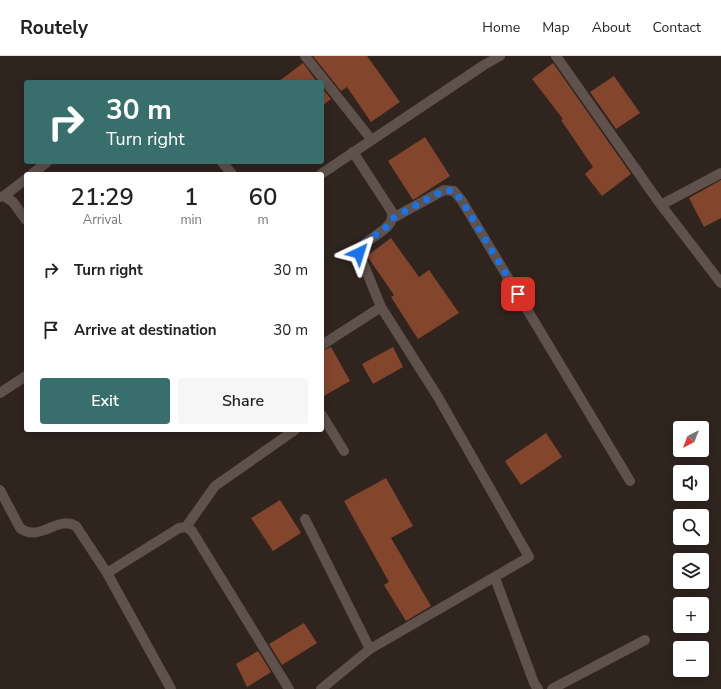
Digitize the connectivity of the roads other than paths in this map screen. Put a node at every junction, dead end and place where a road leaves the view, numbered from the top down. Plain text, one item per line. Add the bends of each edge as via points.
1 (305, 56) edge
2 (500, 56) edge
3 (556, 56) edge
4 (371, 139) junction
5 (353, 152) junction
6 (44, 164) edge
7 (224, 164) edge
8 (34, 172) edge
9 (230, 172) edge
10 (324, 172) edge
11 (721, 173) edge
12 (24, 180) edge
13 (2, 197) edge
14 (661, 205) junction
15 (24, 217) edge
16 (393, 218) junction
17 (721, 283) edge
18 (381, 307) junction
19 (324, 344) edge
20 (24, 377) edge
21 (0, 393) edge
22 (324, 418) edge
23 (292, 432) edge
24 (344, 451) dead end
25 (630, 481) dead end
26 (0, 490) edge
27 (305, 519) dead end
28 (186, 527) junction
29 (107, 573) junction
30 (495, 578) junction
31 (645, 640) dead end
32 (370, 649) junction
33 (171, 689) edge
34 (289, 689) edge
35 (321, 689) edge
36 (538, 689) edge
37 (552, 689) edge

1 - 4 street
2 - 4 street
3 - 14 street
4 - 5 street
5 - 10 street
5 - 16 street via 392,212
6 - 8 street
7 - 9 street
11 - 14 street
12 - 13 street
13 - 15 street via 13,202
14 - 17 street
16 - 18 street via 391,223 363,245 359,253
16 - 25 street via 444,190 454,191
18 - 19 street
18 - 30 street via 438,397 529,557
20 - 21 street
22 - 24 street
23 - 28 street via 215,486
26 - 29 street via 20,528 25,532 31,534 65,523 76,526
27 - 32 street
28 - 29 street via 179,528
28 - 34 street via 192,532
29 - 33 street
30 - 32 street
30 - 36 street
31 - 37 street
32 - 35 street

